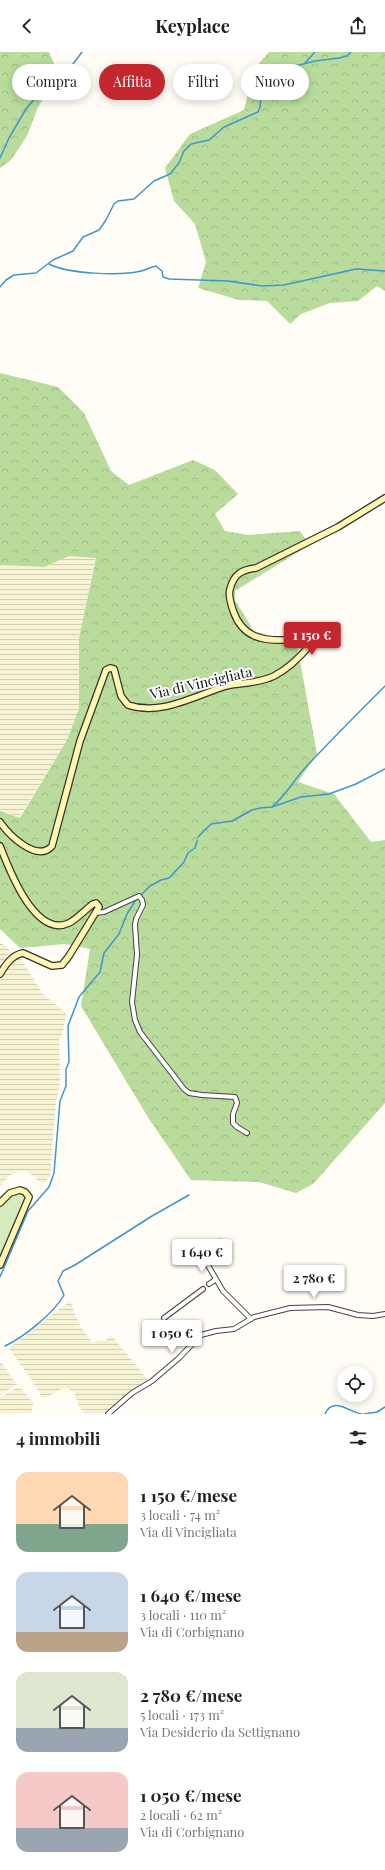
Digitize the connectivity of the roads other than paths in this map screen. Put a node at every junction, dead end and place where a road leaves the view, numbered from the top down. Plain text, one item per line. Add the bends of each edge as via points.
1 (385, 498) edge
2 (0, 822) edge
3 (0, 846) edge
4 (95, 913) junction
5 (0, 974) edge
6 (248, 1133) dead end
7 (0, 1203) edge
8 (228, 1250) dead end
9 (0, 1265) edge
10 (215, 1280) junction
11 (209, 1284) dead end
12 (203, 1289) dead end
13 (385, 1314) edge
14 (164, 1318) dead end
15 (251, 1319) junction
16 (108, 1414) edge

1 - 2 street, Via di Vincigliata via 338,527 256,568 242,570 233,579 229,591 230,603 237,620 247,633 263,639 310,640 306,649 285,670 258,682 227,686 181,702 149,708 128,704 121,696 114,669 106,670 80,741 52,846 42,852 24,846 7,832
3 - 4 street via 28,905 43,922 56,925 68,923 96,903 99,907
4 - 5 street via 62,965 52,966 23,953 6,963
4 - 6 street via 104,912 140,897 143,905 135,925 137,955 132,1002 140,1032 184,1089 202,1095 235,1097 237,1103 233,1123
7 - 9 street via 10,1193 20,1190 30,1197
8 - 10 street via 220,1242 206,1259
10 - 11 street
10 - 15 street
12 - 14 street
13 - 15 street via 358,1315 328,1307 290,1308 261,1314
15 - 16 street via 234,1329 216,1330 202,1335 152,1381 132,1393

